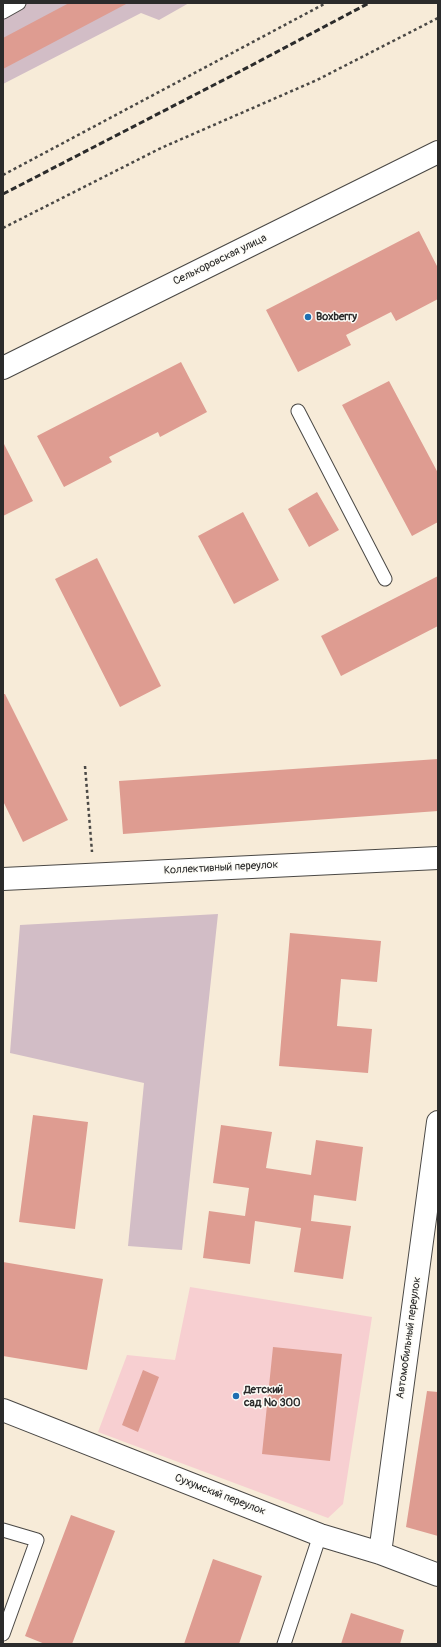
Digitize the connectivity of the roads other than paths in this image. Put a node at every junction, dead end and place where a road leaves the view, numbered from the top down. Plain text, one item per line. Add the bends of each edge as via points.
1 (19, 3) edge
2 (3, 12) edge
3 (438, 152) edge
4 (3, 368) edge
5 (298, 411) dead end
6 (385, 579) dead end
7 (438, 858) edge
8 (3, 878) edge
9 (438, 1122) edge
10 (3, 1410) edge
11 (3, 1530) edge
12 (320, 1535) junction
13 (380, 1553) junction
14 (438, 1575) edge
15 (3, 1634) edge
16 (284, 1644) edge

1 - 2 lane
3 - 4 street, Селькоровская улица
5 - 6 lane
7 - 8 street, Коллективный переулок
9 - 13 street, Автомобильный переулок
10 - 12 street, Сухумский переулок
11 - 15 lane via 37,1540
12 - 13 street, Сухумский переулок
12 - 16 lane
13 - 14 street, Сухумский переулок

